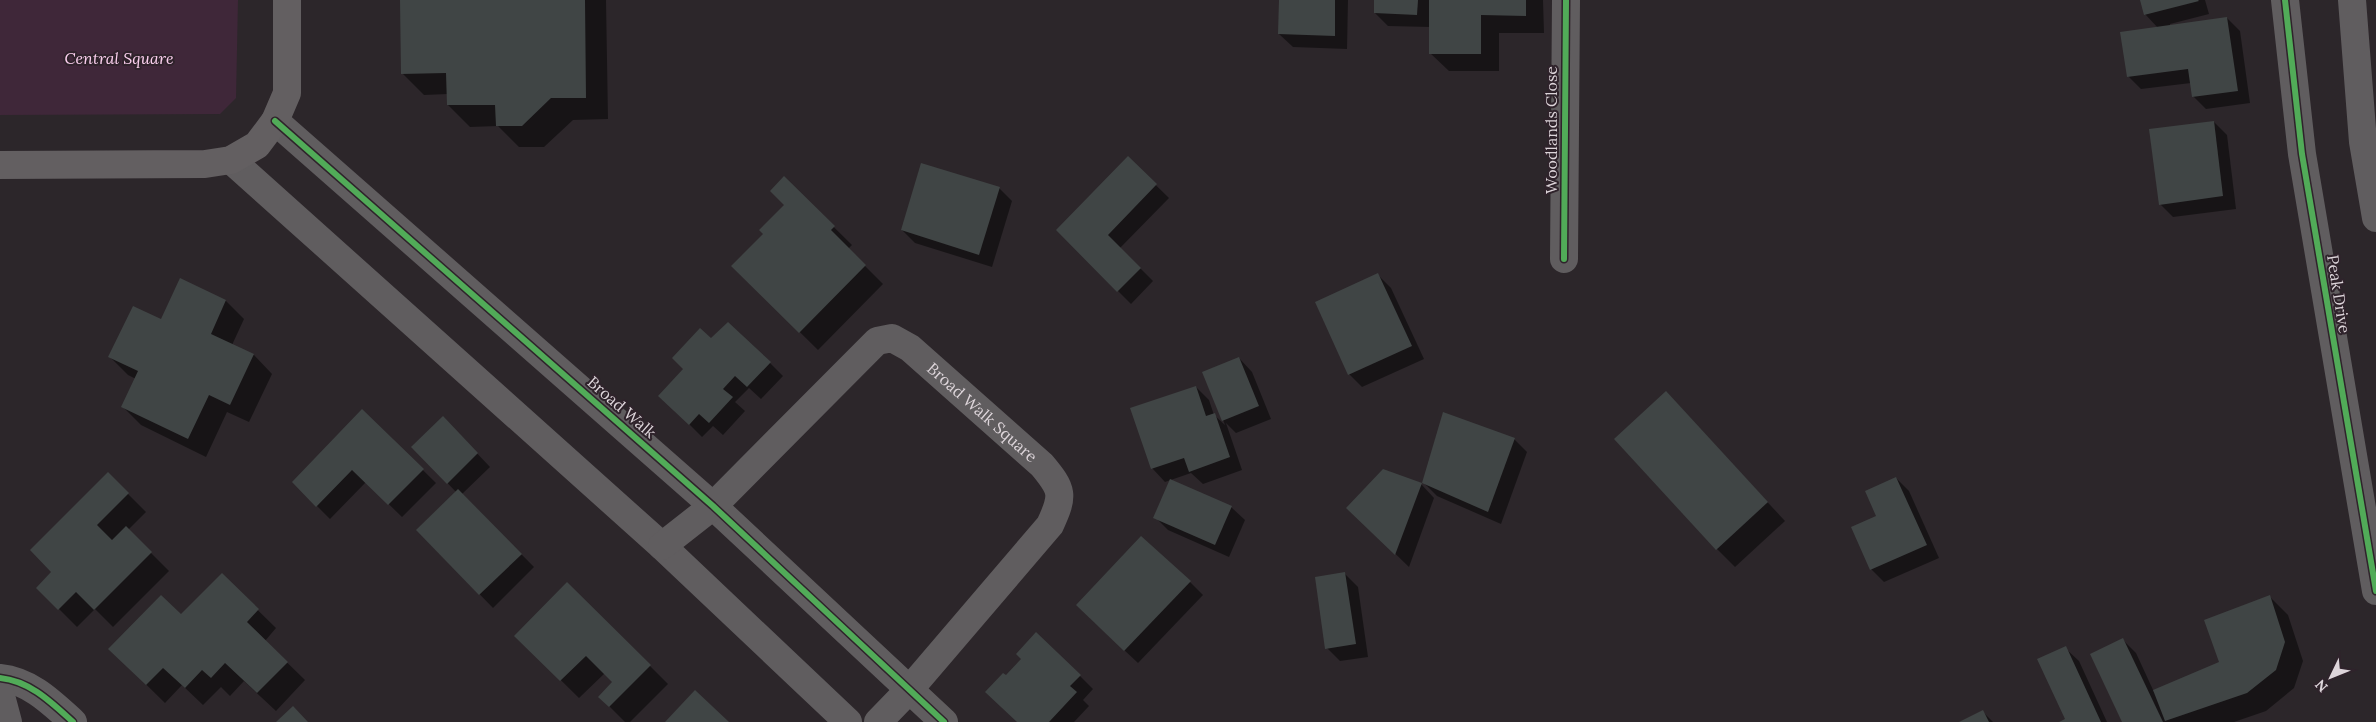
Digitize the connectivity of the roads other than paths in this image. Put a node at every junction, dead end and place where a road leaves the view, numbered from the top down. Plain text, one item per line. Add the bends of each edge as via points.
1 (287, 0) edge
2 (1566, 0) edge
3 (2285, 0) edge
4 (2352, 0) edge
5 (275, 120) junction
6 (231, 160) junction
7 (0, 165) edge
8 (2376, 218) edge
9 (1564, 259) dead end
10 (713, 506) junction
11 (662, 546) junction
12 (2376, 591) edge
13 (0, 678) edge
14 (909, 690) junction
15 (0, 692) edge
16 (8, 722) edge
17 (73, 722) edge
18 (848, 722) edge
19 (878, 722) edge
20 (944, 722) edge

1 - 5 street via 287,93
2 - 9 street, Woodlands Close
3 - 12 street, Peak Drive via 2302,154
4 - 8 street via 2363,142
5 - 6 street via 257,145
5 - 10 street, Broad Walk
6 - 7 street via 205,164
6 - 11 street
10 - 11 street
10 - 14 street, Broad Walk
10 - 14 street, Broad Walk Square via 864,352 877,340 892,338 910,348 1042,465 1058,484 1060,505 1050,525
11 - 18 street
13 - 17 street via 17,680 47,698
14 - 19 street
14 - 20 street, Broad Walk
15 - 16 street

